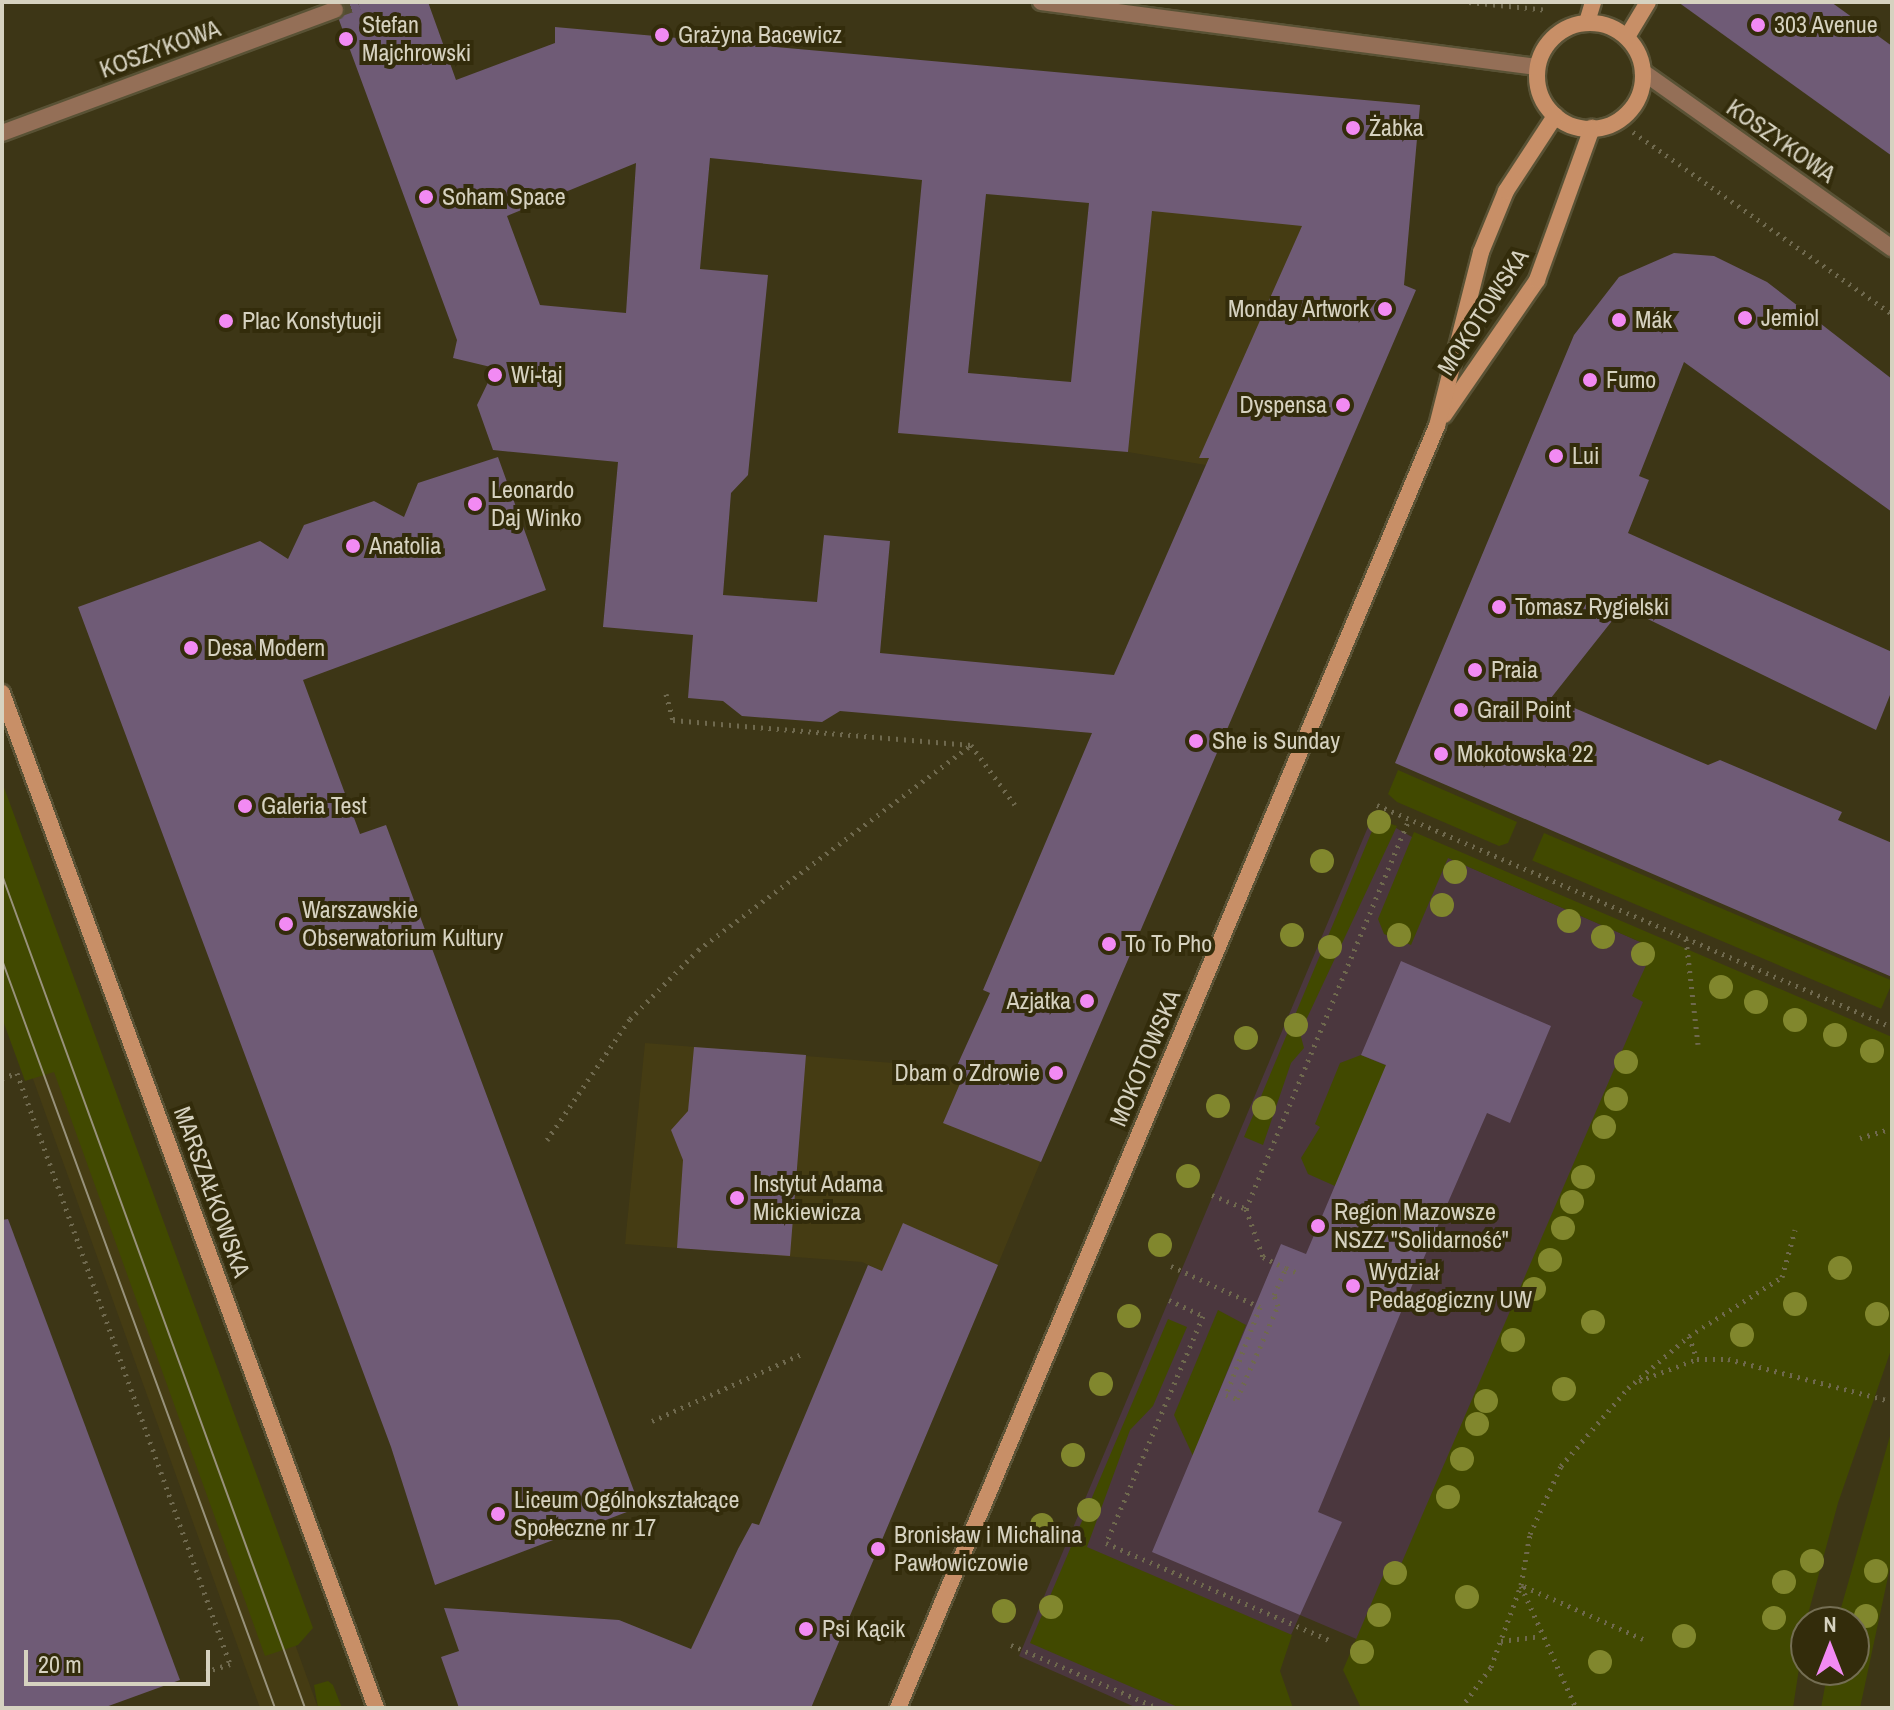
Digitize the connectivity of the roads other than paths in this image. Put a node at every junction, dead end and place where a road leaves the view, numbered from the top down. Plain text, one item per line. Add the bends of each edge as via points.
1 (1041, 2) edge
2 (1593, 2) edge
3 (1648, 2) edge
4 (335, 10) dead end
5 (1587, 22) junction
6 (1627, 37) junction
7 (1537, 67) junction
8 (1643, 72) junction
9 (1555, 116) junction
10 (1592, 128) junction
11 (2, 133) edge
12 (1892, 248) edge
13 (1437, 426) junction
14 (2, 693) edge
15 (376, 1708) edge
16 (898, 1708) edge

1 - 7 street
2 - 5 street
3 - 6 street
4 - 11 street, KOSZYKOWA
5 - 6 street
5 - 7 street via 1546,45
6 - 8 street
7 - 9 street via 1540,94
8 - 10 street via 1631,110 1614,123
8 - 12 street, KOSZYKOWA
9 - 10 street
9 - 13 street, MOKOTOWSKA via 1506,191 1481,252
10 - 13 street, MOKOTOWSKA via 1537,280
13 - 16 street, MOKOTOWSKA
14 - 15 street, MARSZAŁKOWSKA

